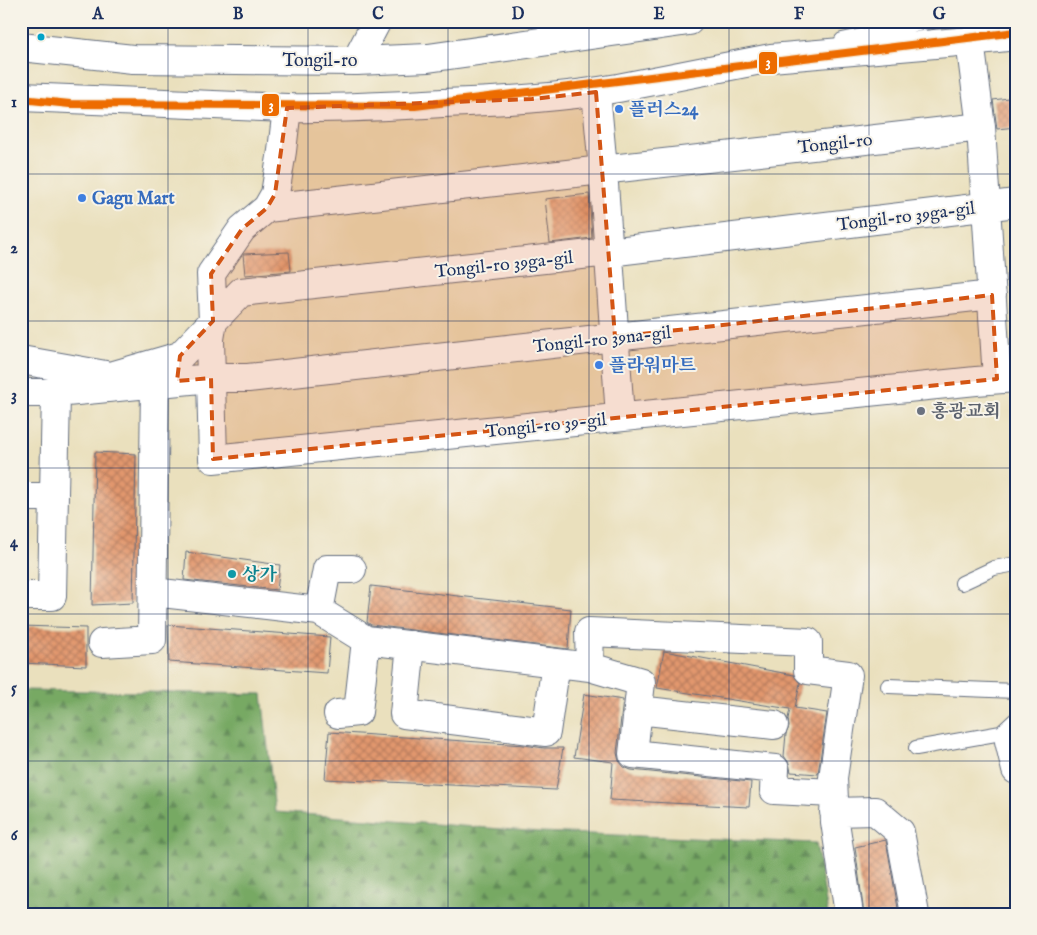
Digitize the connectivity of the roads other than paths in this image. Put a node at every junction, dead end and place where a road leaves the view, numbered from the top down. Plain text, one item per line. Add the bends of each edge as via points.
1 (377, 21) edge
2 (689, 21) edge
3 (932, 21) edge
4 (617, 26) edge
5 (1016, 36) edge
6 (970, 41) junction
7 (21, 48) edge
8 (771, 58) junction
9 (356, 61) junction
10 (596, 92) junction
11 (21, 97) edge
12 (286, 108) junction
13 (981, 127) junction
14 (603, 169) junction
15 (1016, 203) edge
16 (987, 206) junction
17 (267, 208) junction
18 (609, 252) junction
19 (992, 295) junction
20 (213, 321) junction
21 (615, 337) junction
22 (21, 360) edge
23 (171, 373) junction
24 (211, 378) junction
25 (1006, 378) edge
26 (21, 393) edge
27 (56, 393) junction
28 (620, 417) junction
29 (21, 497) edge
30 (54, 497) junction
31 (1016, 564) edge
32 (352, 569) dead end
33 (962, 583) dead end
34 (153, 592) junction
35 (21, 596) edge
36 (319, 611) junction
37 (366, 640) junction
38 (102, 643) dead end
39 (411, 645) junction
40 (556, 663) junction
41 (590, 666) junction
42 (888, 686) dead end
43 (1016, 691) edge
44 (638, 710) junction
45 (338, 714) dead end
46 (1016, 719) edge
47 (774, 724) dead end
48 (1016, 735) edge
49 (916, 748) dead end
50 (1016, 770) edge
51 (834, 803) junction
52 (849, 914) edge
53 (914, 914) edge

1 - 9 street
2 - 4 street, Tongil-ro
3 - 8 lane
4 - 9 street, Tongil-ro via 428,58
5 - 6 street
6 - 8 street
6 - 13 street
7 - 9 street, Tongil-ro via 133,59
8 - 10 street
10 - 12 street via 532,99 331,109
10 - 14 street
11 - 12 street
12 - 17 street via 275,194
13 - 14 street, Tongil-ro
13 - 16 street
14 - 17 street, Tongil-ro
14 - 18 street
15 - 16 street, Tongil-ro 39ga-gil
16 - 18 street, Tongil-ro 39ga-gil
16 - 19 street
17 - 20 street via 242,229 211,274
18 - 20 street, Tongil-ro 39ga-gil via 241,292
18 - 21 street
19 - 21 street, Tongil-ro 39na-gil
19 - 25 street
20 - 23 street, Tongil-ro 39ga-gil
20 - 24 street, Tongil-ro 39-gil
21 - 24 street, Tongil-ro 39na-gil via 248,378
21 - 28 street
22 - 23 street via 111,376
23 - 24 street, Tongil-ro 39na-gil
23 - 27 street
23 - 34 street
24 - 28 street, Tongil-ro 39-gil via 213,459
25 - 28 street, Tongil-ro 39-gil
26 - 27 street
27 - 30 street
29 - 30 street
30 - 35 street via 52,596
31 - 33 lane via 994,568
32 - 36 street via 327,569
34 - 36 street
34 - 38 street via 152,640
36 - 37 street
37 - 39 street
37 - 45 street via 358,712
39 - 40 street
39 - 40 street via 404,714 546,732
40 - 41 street
41 - 44 street via 641,682
41 - 51 street via 589,632 808,642 808,670 848,675 833,778
42 - 43 lane
44 - 47 street
44 - 51 street via 633,754 774,769 774,790
46 - 49 lane via 1001,733
48 - 50 street via 1010,741
51 - 52 street
51 - 53 street via 875,811 900,832

